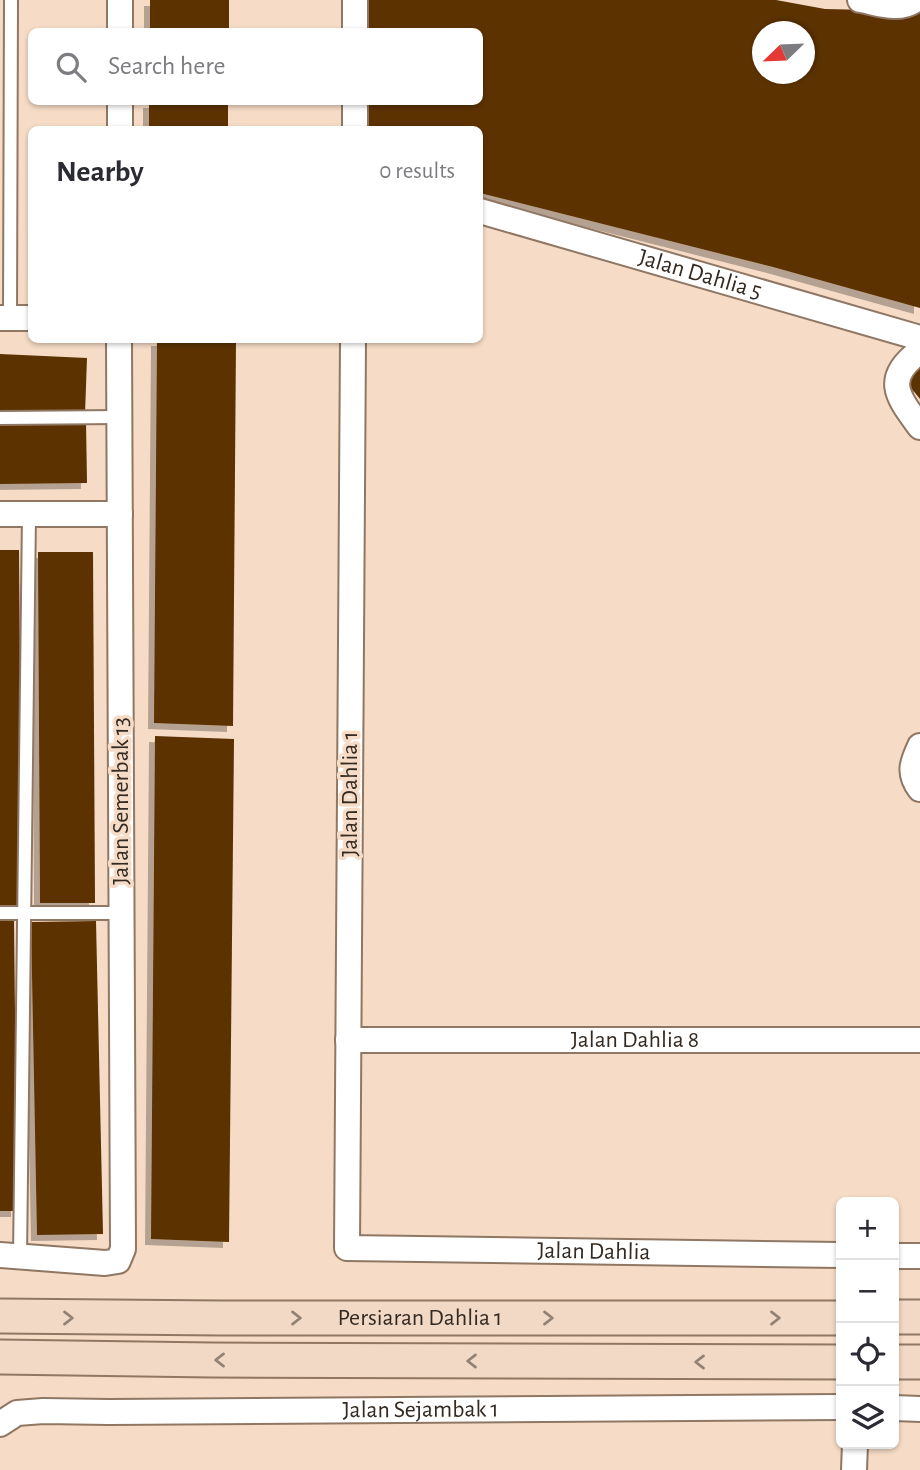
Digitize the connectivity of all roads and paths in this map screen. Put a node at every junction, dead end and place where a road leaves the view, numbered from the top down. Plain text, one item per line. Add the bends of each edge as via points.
1 (11, 0) edge
2 (120, 0) edge
3 (355, 0) edge
4 (860, 0) edge
5 (915, 0) edge
6 (120, 28) edge
7 (355, 28) edge
8 (120, 105) edge
9 (355, 105) edge
10 (120, 126) edge
11 (355, 126) edge
12 (483, 213) edge
13 (14, 318) edge
14 (920, 338) edge
15 (119, 343) edge
16 (353, 343) edge
17 (920, 351) edge
18 (120, 417) junction
19 (0, 418) edge
20 (920, 427) edge
21 (0, 514) edge
22 (29, 514) junction
23 (120, 514) junction
24 (920, 746) edge
25 (920, 789) edge
26 (0, 913) edge
27 (24, 913) junction
28 (121, 913) junction
29 (348, 1040) junction
30 (920, 1040) edge
31 (347, 1248) joint
32 (836, 1255) edge
33 (10, 1256) edge
34 (899, 1256) edge
35 (920, 1256) edge
36 (0, 1316) edge
37 (899, 1317) edge
38 (920, 1317) edge
39 (836, 1318) edge
40 (0, 1357) edge
41 (836, 1362) edge
42 (899, 1362) edge
43 (920, 1362) edge
44 (836, 1407) edge
45 (899, 1408) edge
46 (920, 1409) edge
47 (0, 1423) edge
48 (855, 1449) edge
49 (854, 1470) edge

1 - 13 lane
2 - 6 street
3 - 7 street
4 - 5 street via 899,7
8 - 10 street
9 - 11 street
12 - 14 street, Jalan Dahlia 5
15 - 18 street, Jalan Semerbak 13
16 - 29 street, Jalan Dahlia 1
17 - 20 street via 898,377 896,389
18 - 19 lane
18 - 23 street, Jalan Semerbak 13
21 - 22 street
22 - 23 street
22 - 27 lane
23 - 28 street, Jalan Semerbak 13
24 - 25 street via 911,763
26 - 27 lane
27 - 28 lane
27 - 33 lane
28 - 33 street, Jalan Semerbak 13 via 123,1249 118,1261 105,1264
29 - 30 street, Jalan Dahlia 8
29 - 31 street, Jalan Dahlia 1
31 - 32 street, Jalan Dahlia
34 - 35 street
36 -> 39 street, Persiaran Dahlia 1
37 - 38 street
41 -> 40 street, Persiaran Dahlia 1
42 - 43 street
44 - 47 street, Jalan Sejambak 1 via 43,1411 17,1413
45 - 46 street
48 - 49 street

